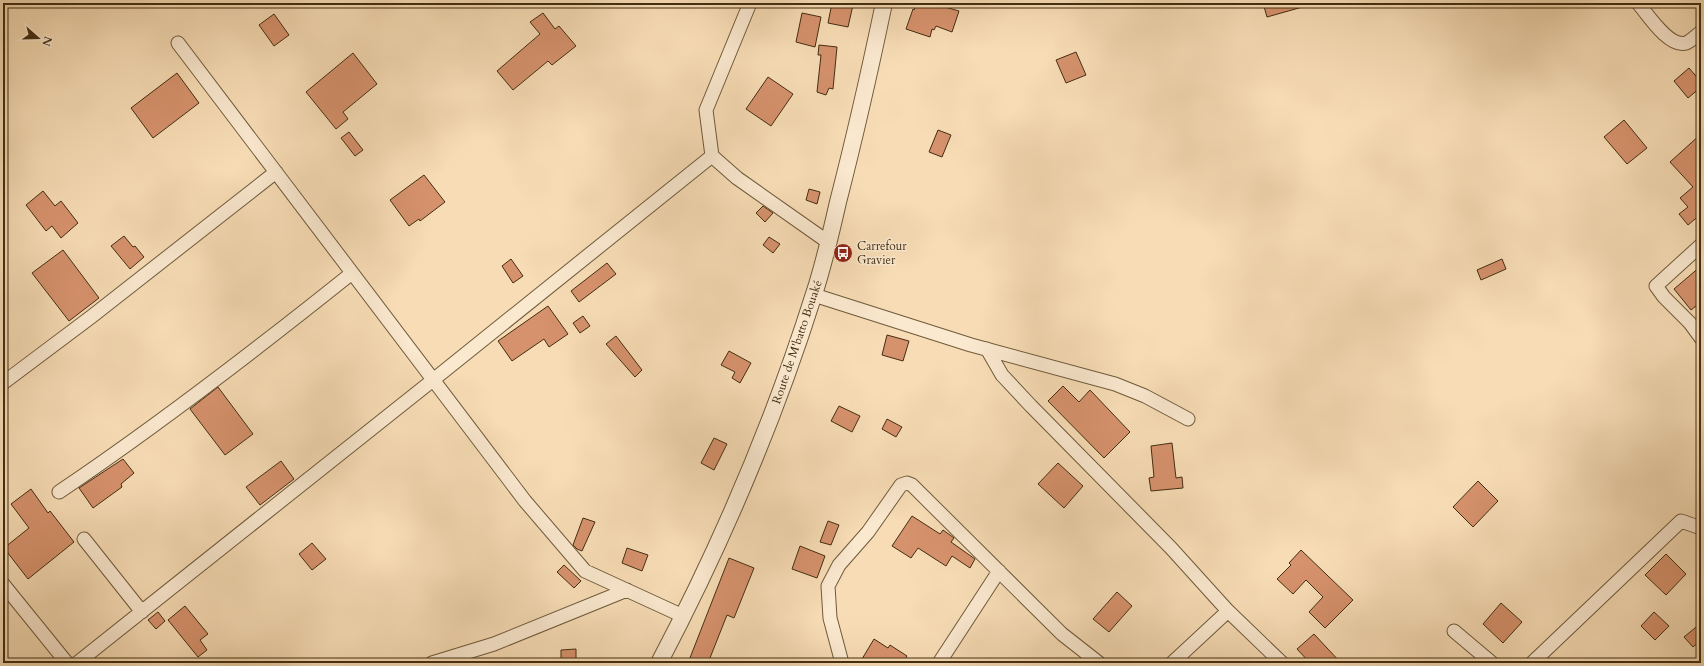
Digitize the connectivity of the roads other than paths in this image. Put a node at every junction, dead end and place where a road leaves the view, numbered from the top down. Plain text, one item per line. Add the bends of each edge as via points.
1 (750, 3) edge
2 (884, 3) edge
3 (1638, 3) edge
4 (1701, 32) edge
5 (178, 43) dead end
6 (712, 156) junction
7 (276, 172) junction
8 (828, 242) junction
9 (1701, 245) edge
10 (352, 273) junction
11 (814, 295) junction
12 (1701, 338) edge
13 (987, 349) junction
14 (433, 380) junction
15 (3, 383) edge
16 (1188, 419) dead end
17 (59, 492) dead end
18 (1701, 528) edge
19 (84, 539) dead end
20 (998, 571) junction
21 (3, 584) edge
22 (627, 590) junction
23 (1228, 611) junction
24 (142, 612) junction
25 (683, 616) junction
26 (1454, 631) dead end
27 (67, 663) edge
28 (77, 663) edge
29 (432, 663) edge
30 (659, 663) edge
31 (842, 663) edge
32 (939, 663) edge
33 (1099, 663) edge
34 (1172, 663) edge
35 (1282, 663) edge
36 (1492, 663) edge
37 (1532, 663) edge

1 - 6 street via 706,110
2 - 8 street, Route de M'batto Bouaké via 865,98
3 - 4 street via 1669,39 1676,43 1686,43
5 - 7 street
6 - 8 street via 737,178
6 - 14 street
7 - 10 street
7 - 15 street
8 - 11 street, Route de M'batto Bouaké
9 - 12 street via 1656,286
10 - 14 street
10 - 17 street via 128,446
11 - 13 street
11 - 25 street, Route de M'batto Bouaké via 765,434 708,567
13 - 16 street via 1115,384 1145,396
13 - 23 street via 1002,375 1030,406 1171,548
14 - 22 street via 525,501 585,571
14 - 24 street
18 - 37 street via 1681,521
19 - 24 street
20 - 31 street via 912,485 902,485 868,532 839,565 828,586 830,618
20 - 32 street
20 - 33 street via 1062,634
21 - 27 street
22 - 25 street
22 - 29 street via 494,644
23 - 34 street
23 - 35 street
24 - 28 street
25 - 30 street, Route de M'batto Bouaké
26 - 36 street

